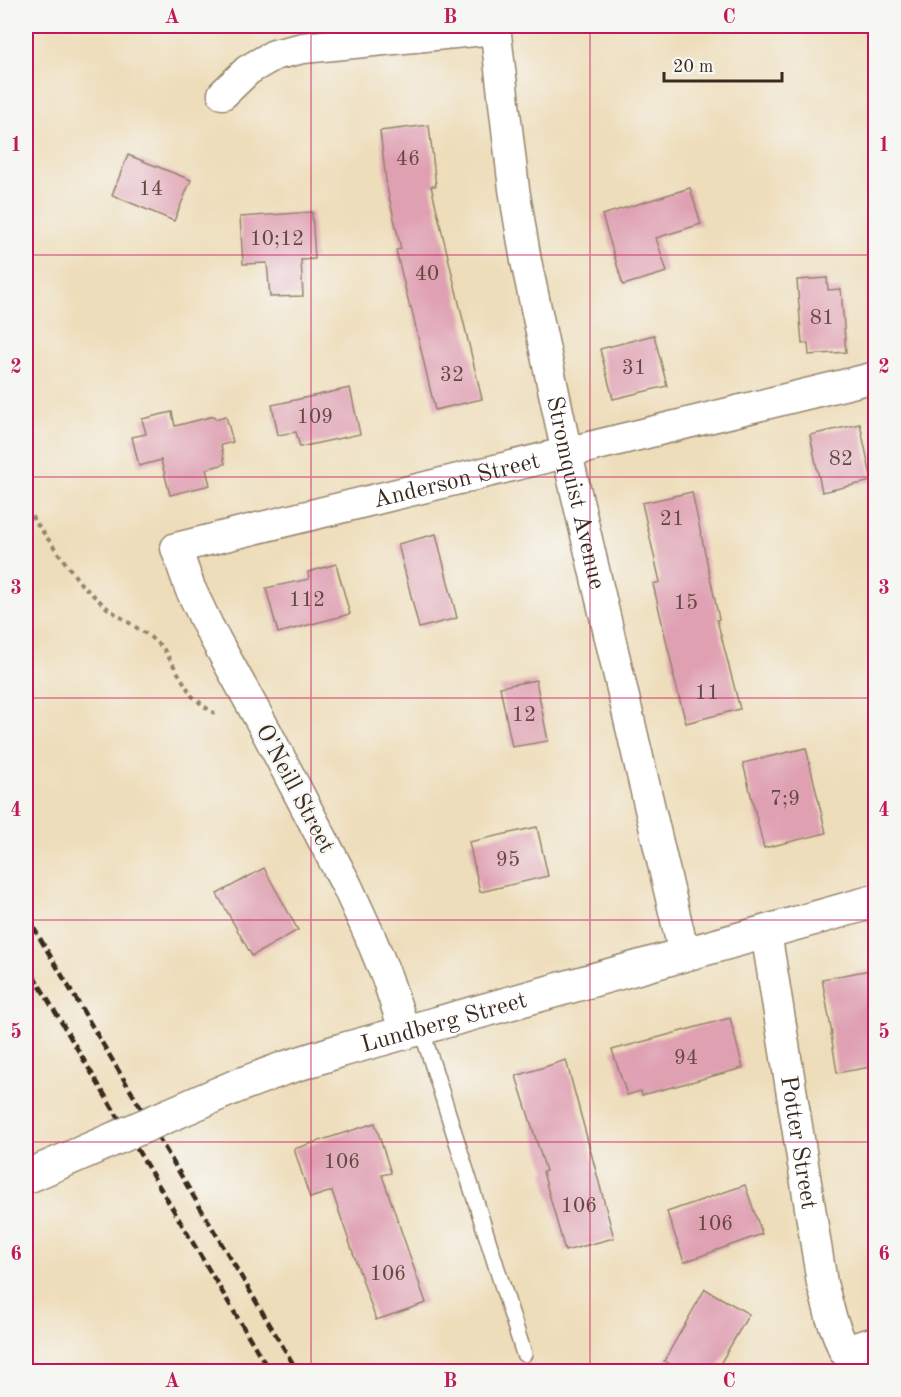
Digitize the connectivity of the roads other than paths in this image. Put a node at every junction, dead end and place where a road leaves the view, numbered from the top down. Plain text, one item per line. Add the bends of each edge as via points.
1 (495, 27) edge
2 (223, 94) dead end
3 (876, 377) edge
4 (567, 454) junction
5 (176, 548) joint
6 (876, 901) edge
7 (766, 932) junction
8 (684, 954) junction
9 (413, 1030) junction
10 (26, 1177) edge
11 (876, 1342) edge
12 (524, 1354) dead end

1 - 2 street via 303,48 274,55 248,70
1 - 4 street, Stromquist Avenue via 526,261
3 - 4 street, Anderson Street
4 - 5 street, Anderson Street
4 - 8 street, Stromquist Avenue
5 - 9 street, O'Neill Street via 208,626 352,895
6 - 7 street, Lundberg Street
7 - 8 street, Lundberg Street
7 - 11 street, Potter Street via 822,1283 831,1317 844,1351
8 - 9 street, Lundberg Street
9 - 10 street, Lundberg Street, bridge via 282,1069
9 - 12 lane

